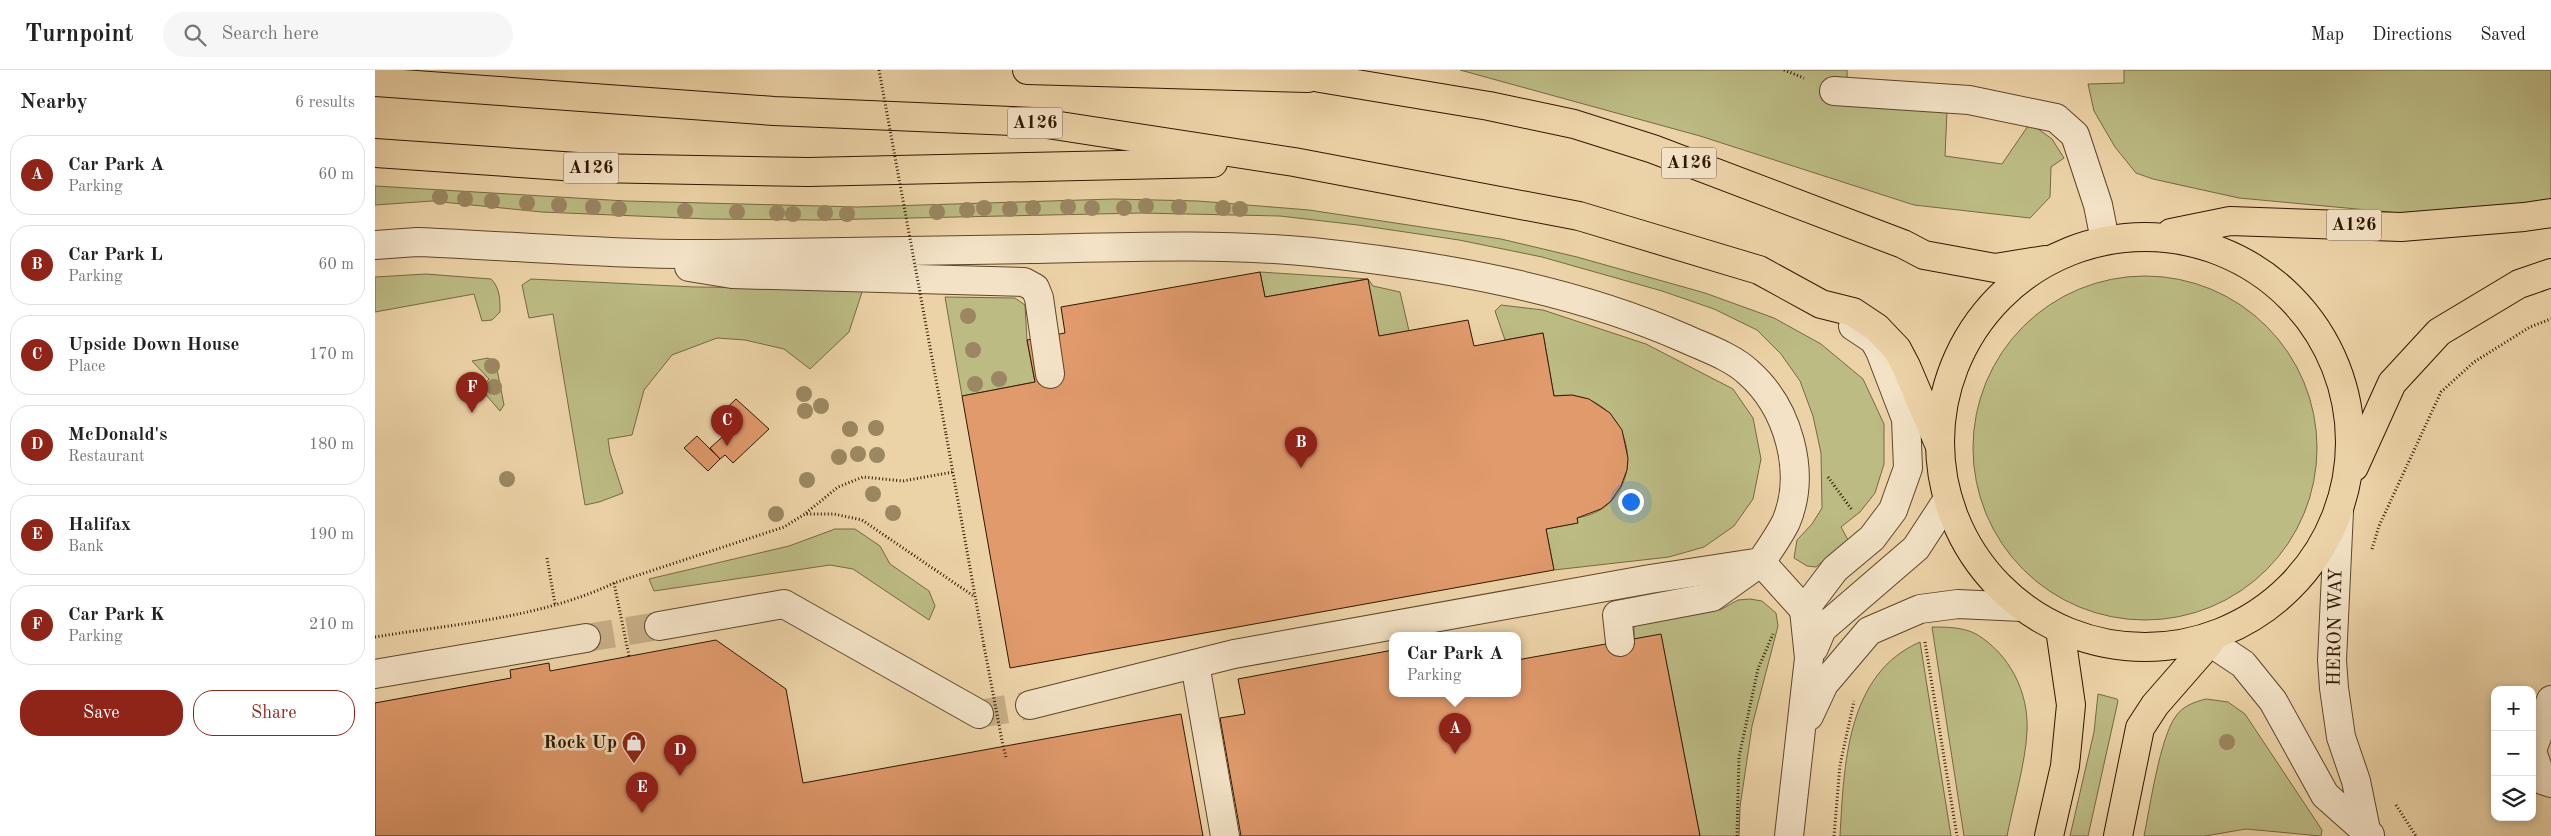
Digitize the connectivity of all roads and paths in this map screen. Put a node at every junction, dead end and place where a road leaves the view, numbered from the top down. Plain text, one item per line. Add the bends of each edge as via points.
1 (879, 70) edge
2 (1027, 70) edge
3 (1290, 70) edge
4 (1320, 78) junction
5 (375, 82) edge
6 (1835, 90) dead end
7 (375, 153) edge
8 (1294, 162) junction
9 (2551, 213) edge
10 (2157, 236) junction
11 (2105, 240) junction
12 (375, 245) edge
13 (585, 250) junction
14 (2050, 259) junction
15 (2551, 273) edge
16 (1821, 304) junction
17 (2551, 319) edge
18 (1050, 374) dead end
19 (1939, 444) junction
20 (953, 472) junction
21 (2346, 485) junction
22 (1948, 499) junction
23 (2339, 511) junction
24 (805, 514) junction
25 (2371, 555) dead end
26 (547, 558) dead end
27 (1761, 562) junction
28 (614, 583) junction
29 (975, 597) junction
30 (555, 604) junction
31 (2022, 607) junction
32 (1920, 609) junction
33 (1813, 620) junction
34 (659, 626) tunnel mouth
35 (1773, 626) dead end
36 (2060, 629) junction
37 (375, 638) edge
38 (586, 638) tunnel mouth
39 (1620, 642) dead end
40 (2210, 642) junction
41 (629, 656) dead end
42 (1195, 664) junction
43 (375, 674) edge
44 (1855, 699) dead end
45 (2551, 700) edge
46 (1030, 705) tunnel mouth
47 (979, 714) tunnel mouth
48 (2536, 739) edge
49 (1798, 740) junction
50 (1005, 757) dead end
51 (2536, 762) edge
52 (2551, 783) edge
53 (2393, 801) dead end
54 (2368, 833) edge
55 (1225, 836) edge
56 (1737, 836) edge
57 (1789, 836) edge
58 (1834, 836) edge
59 (1957, 836) edge
60 (2049, 836) edge
61 (2119, 836) edge
62 (2416, 836) edge

1 - 20 path, bridge
2 - 4 main road, A126
3 - 4 main road, A126
4 - 14 main road, A126 via 1489,106 1574,124 1653,149 1903,244 1924,255 1995,268
5 - 8 main road, A126 via 774,111 1034,122
6 - 11 street via 1969,100 2056,118 2075,135 2098,205
7 - 8 main road, A126 via 592,168 808,172
8 - 16 main road, A126 via 1579,216 1759,270
9 - 10 main road, A126 via 2401,226 2230,221
10 - 11 main road
10 - 21 main road via 2218,248 2241,258 2297,303 2332,356 2344,390 2351,438
11 - 14 main road
12 - 13 street via 417,242
13 - 18 street via 732,274 1024,282 1035,288 1039,298
13 - 27 street via 709,254 1194,247 1310,252 1419,266 1602,308 1661,328 1710,350 1747,371 1778,407 1791,444 1796,479 1786,522
14 - 19 main road via 2030,271 1981,319 1949,381 1942,408
15 - 21 main road via 2519,284 2439,332 2392,383
16 - 19 main road, A126 via 1853,312 1877,328 1897,349
16 - 33 street via 1874,340 1880,351 1906,419 1908,468 1893,510 1872,538 1835,569
17 - 25 path via 2530,326 2475,362 2441,392 2379,526
19 - 22 main road
20 - 24 path via 903,482 863,477 837,487
20 - 29 path
21 - 23 main road
22 - 31 main road via 1958,527 1979,559 2001,589
22 - 33 street via 1916,548
23 - 40 main road via 2312,562 2272,604
23 - 54 street, HERON WAY via 2334,688 2341,736 2357,781
24 - 28 path via 784,527
24 - 29 path via 834,514 862,520
26 - 30 path
27 - 33 street
27 - 39 street via 1712,597 1617,615
27 - 42 street via 1234,654
28 - 30 path via 584,598
28 - 41 path
29 - 50 path, bridge
30 - 37 path via 505,616
31 - 32 street via 1958,604
31 - 36 main road
32 - 49 street via 1869,631 1824,684
32 - 59 path
33 - 49 street
34 - 47 street via 783,604
35 - 56 path via 1758,669 1739,757
36 - 40 main road via 2115,645 2169,646
36 - 60 main road via 2071,705 2065,766
38 - 43 street
40 - 54 street, HERON WAY via 2243,664 2273,701 2325,795
40 - 61 main road via 2155,705 2140,728
42 - 46 street
42 - 55 street
44 - 58 path via 1840,765
45 - 48 street
49 - 57 street
51 - 52 street via 2542,780
53 - 62 path

